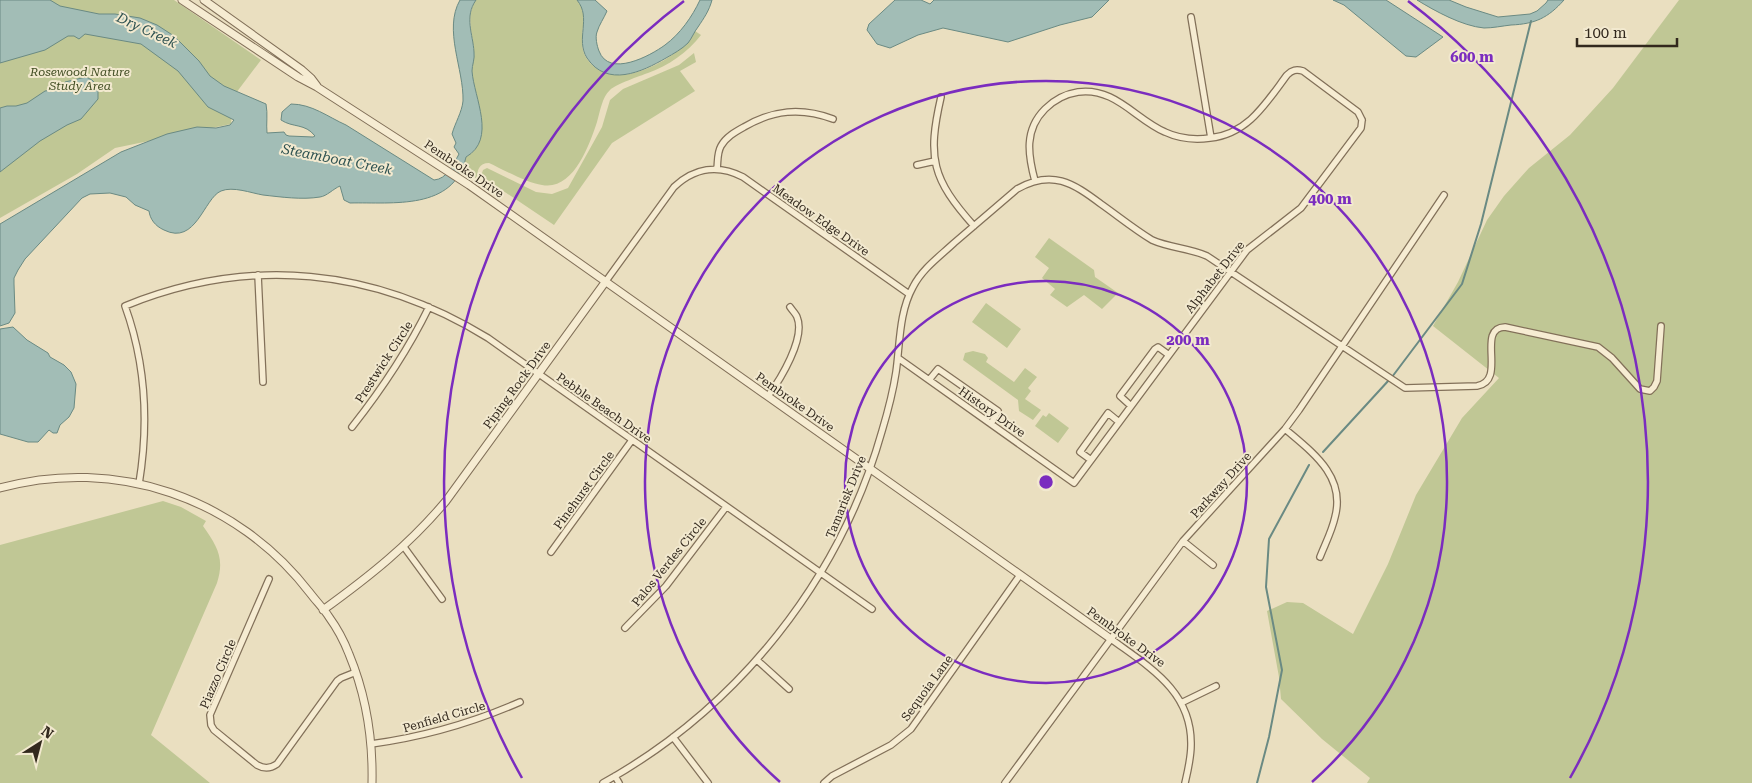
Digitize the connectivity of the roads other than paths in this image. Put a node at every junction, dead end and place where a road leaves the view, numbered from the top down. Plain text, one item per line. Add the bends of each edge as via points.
1 (182, 0) edge
2 (204, 0) edge
3 (1191, 17) dead end
4 (317, 86) junction
5 (941, 97) dead end
6 (832, 120) dead end
7 (1210, 138) junction
8 (935, 161) junction
9 (917, 165) dead end
10 (717, 169) junction
11 (1035, 181) junction
12 (1444, 195) dead end
13 (974, 226) junction
14 (1231, 271) junction
15 (258, 275) junction
16 (606, 282) junction
17 (909, 294) junction
18 (429, 307) junction
19 (790, 307) dead end
20 (1661, 326) dead end
21 (1342, 346) junction
22 (1169, 355) junction
23 (898, 358) junction
24 (539, 374) junction
25 (929, 380) junction
26 (263, 382) dead end
27 (768, 396) junction
28 (1131, 406) junction
29 (1119, 422) junction
30 (991, 424) junction
31 (352, 427) dead end
32 (1285, 428) junction
33 (632, 440) junction
34 (1091, 460) junction
35 (870, 468) junction
36 (1074, 483) joint
37 (139, 484) junction
38 (0, 488) edge
39 (726, 507) junction
40 (1183, 541) junction
41 (404, 547) junction
42 (552, 552) dead end
43 (1320, 557) dead end
44 (1213, 565) dead end
45 (821, 574) junction
46 (1020, 575) junction
47 (269, 580) dead end
48 (442, 599) dead end
49 (872, 609) dead end
50 (323, 610) junction
51 (626, 628) dead end
52 (1110, 639) junction
53 (757, 660) junction
54 (356, 672) junction
55 (1216, 686) dead end
56 (789, 689) dead end
57 (520, 702) dead end
58 (1181, 703) junction
59 (673, 736) junction
60 (371, 744) junction
61 (615, 776) junction
62 (372, 783) edge
63 (603, 783) edge
64 (619, 783) edge
65 (708, 783) edge
66 (824, 783) edge
67 (1005, 783) edge
68 (1185, 783) edge

1 - 4 street, Pembroke Drive via 298,77
2 - 4 street, Pembroke Drive via 302,70
3 - 7 street
4 - 16 street, Pembroke Drive via 469,185
5 - 8 street via 934,133
6 - 10 street via 798,111 765,116 724,141 718,154
7 - 11 street via 1175,136 1154,127 1112,97 1095,92 1075,92 1049,105 1036,120 1028,149
7 - 14 street, Alphabet Drive via 1234,132 1252,119 1286,75 1295,70 1303,71 1365,119 1301,208 1254,244
8 - 9 street
8 - 13 street via 944,188
10 - 16 street, Piping Rock Drive via 698,171 674,187
10 - 17 street, Meadow Edge Drive via 743,177
11 - 13 street, Tamarisk Drive via 1017,189
11 - 14 street via 1054,179 1073,184 1152,240 1197,252
12 - 21 street, Parkway Drive
13 - 17 street, Tamarisk Drive via 927,267
14 - 21 street
14 - 22 street, Alphabet Drive
15 - 18 street, Pebble Beach Drive via 308,276 357,283
15 - 26 street
15 - 37 street, Pebble Beach Drive via 181,287 125,306 136,341 144,389 145,436
16 - 24 street, Piping Rock Drive
16 - 27 street, Pembroke Drive
17 - 23 street, Tamarisk Drive
18 - 24 street, Pebble Beach Drive via 488,338
18 - 31 street, Prestwick Circle via 389,378
19 - 27 street via 798,322 795,346 787,367
20 - 21 street via 1657,381 1650,391 1640,389 1598,347 1505,326 1492,336 1489,379 1486,384 1477,386 1405,388
21 - 32 street, Parkway Drive
22 - 28 street, Alphabet Drive
22 - 28 street via 1158,347 1155,349 1120,396
23 - 25 street, History Drive
23 - 35 street, Tamarisk Drive via 891,400
24 - 33 street, Pebble Beach Drive
24 - 41 street, Piping Rock Drive via 446,501
25 - 30 street, History Drive
25 - 30 street via 938,369 998,411
27 - 35 street, Pembroke Drive
28 - 29 street, Alphabet Drive
29 - 34 street, Alphabet Drive
29 - 34 street via 1108,413 1080,452
30 - 36 street, History Drive
32 - 40 street, Parkway Drive
32 - 43 street via 1320,459 1335,485 1336,515
33 - 39 street, Pebble Beach Drive
33 - 42 street, Pinehurst Circle
34 - 36 street, Alphabet Drive
35 - 45 street, Tamarisk Drive
35 - 46 street, Pembroke Drive
37 - 38 street via 78,477 31,481
37 - 50 street via 194,501 253,536 287,565
39 - 45 street, Pebble Beach Drive
39 - 51 street, Palos Verdes Circle via 676,573
40 - 44 street
40 - 52 street, Parkway Drive
41 - 48 street
41 - 50 street, Piping Rock Drive via 371,576
45 - 49 street, Pebble Beach Drive
45 - 53 street, Tamarisk Drive via 796,612
46 - 52 street, Pembroke Drive
46 - 66 street, Sequoia Lane via 911,728 891,745
47 - 54 street, Piazzo Circle via 210,715 214,730 259,766 273,767 337,681
50 - 54 street via 340,635
52 - 58 street, Pembroke Drive via 1158,673
52 - 67 street, Parkway Drive
53 - 56 street
53 - 59 street, Tamarisk Drive via 720,697
54 - 60 street
55 - 58 street
57 - 60 street, Penfield Circle via 452,728
58 - 68 street, Pembroke Drive via 1191,742
59 - 61 street, Tamarisk Drive
59 - 65 street
60 - 62 street
61 - 63 street, Tamarisk Drive
61 - 64 street

